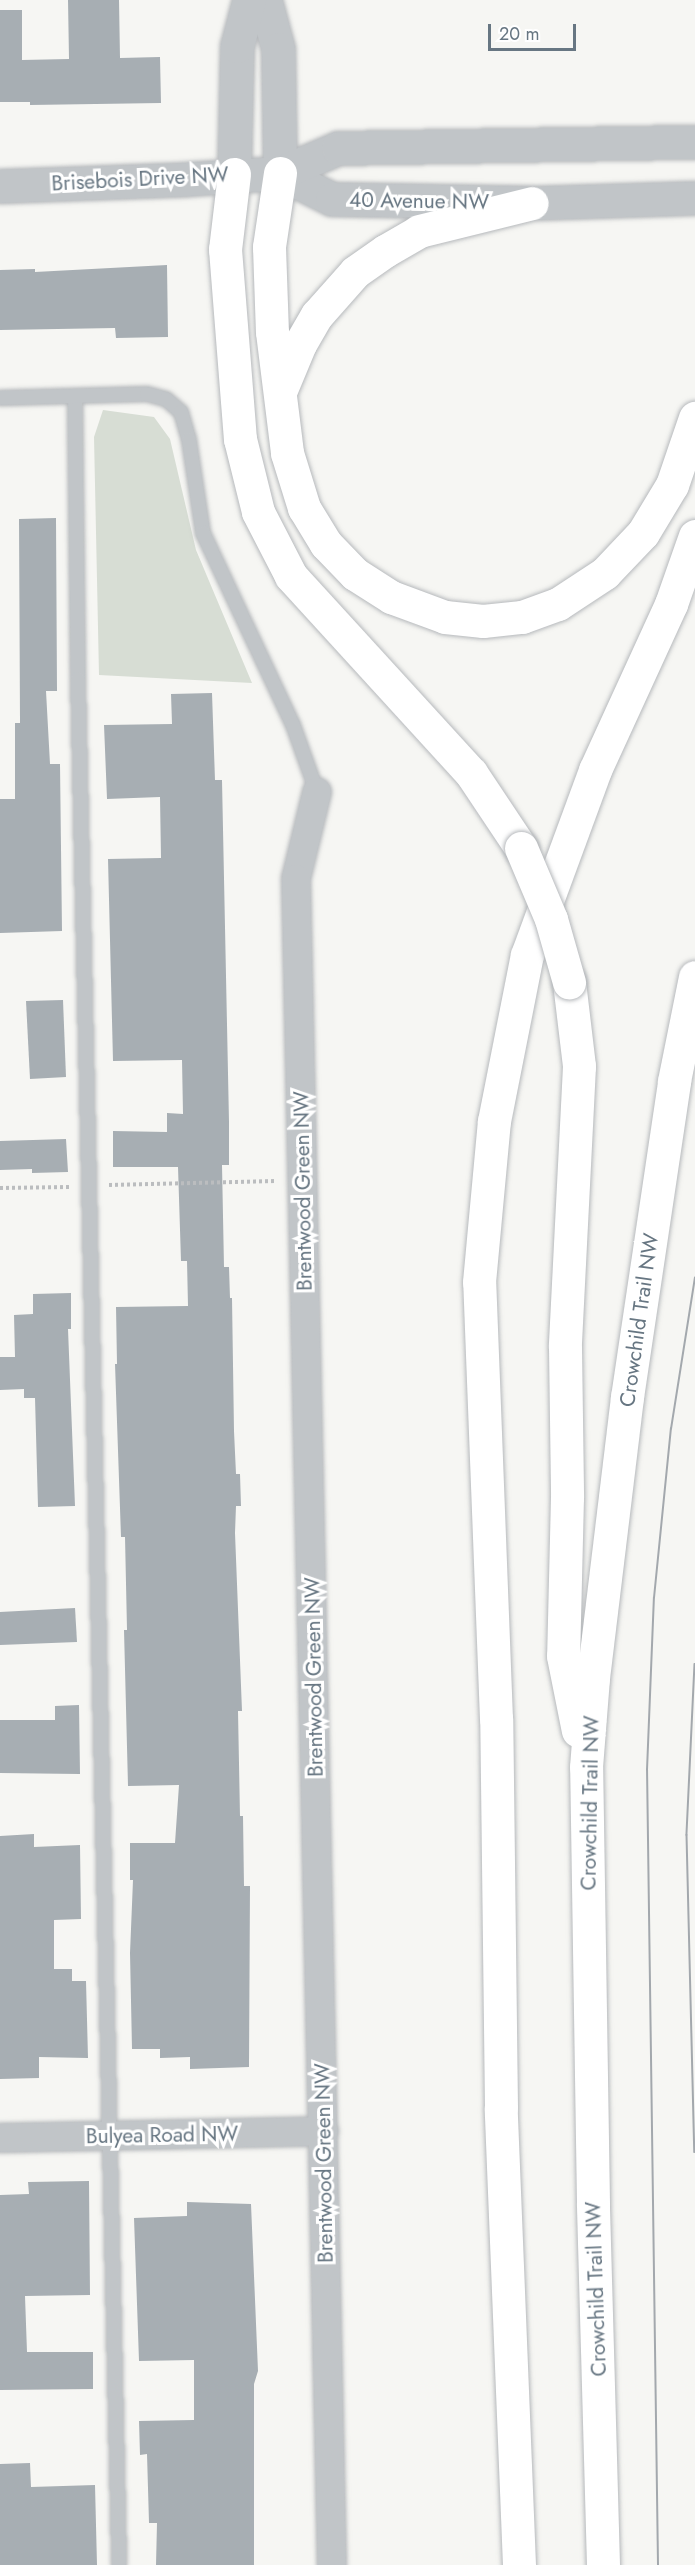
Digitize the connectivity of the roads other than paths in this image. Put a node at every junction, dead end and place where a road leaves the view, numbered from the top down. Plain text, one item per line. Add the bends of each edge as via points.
1 (249, 0) edge
2 (265, 0) edge
3 (695, 142) edge
4 (280, 173) junction
5 (234, 174) junction
6 (0, 186) edge
7 (695, 198) edge
8 (532, 203) junction
9 (75, 396) junction
10 (278, 396) junction
11 (0, 398) edge
12 (695, 418) edge
13 (695, 536) edge
14 (317, 792) joint
15 (695, 977) edge
16 (586, 1767) junction
17 (324, 2131) junction
18 (109, 2136) junction
19 (0, 2138) edge
20 (119, 2565) edge
21 (332, 2565) edge
22 (519, 2565) edge
23 (603, 2565) edge

1 - 5 street via 237,46
2 - 4 street via 278,49
3 - 4 street via 338,148
4 - 5 street, Brisebois Drive NW
4 - 8 street, 40 Avenue NW via 332,200
4 - 10 highway via 269,247
5 - 6 street, Brisebois Drive NW
5 - 16 highway, bridge via 225,249 240,439 258,513 291,576 471,773 521,848 551,919 569,982 579,1066 565,1347 563,1656
7 - 8 street, 40 Avenue NW
8 - 10 highway via 419,231 355,272 317,315
9 - 11 lane
9 - 14 lane via 147,394 166,399 181,412 203,532 292,725
9 - 18 lane
10 - 12 highway via 294,481 314,526 340,560 373,586 408,605 445,617 483,621 522,617 558,604 625,554 654,518 672,485
13 - 22 highway via 671,603 595,771 527,955 494,1121 479,1282 496,1719 501,2108
14 - 17 street, Brentwood Green NW via 296,879
15 - 16 highway, Crowchild Trail NW via 674,1082 627,1397
16 - 23 highway, Crowchild Trail NW
17 - 18 street, Bulyea Road NW
17 - 21 street, Brentwood Green NW
18 - 19 street, Bulyea Road NW
18 - 20 lane

